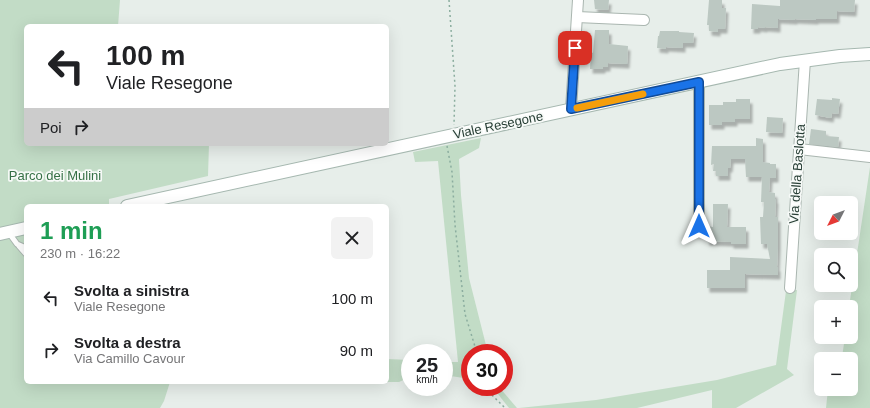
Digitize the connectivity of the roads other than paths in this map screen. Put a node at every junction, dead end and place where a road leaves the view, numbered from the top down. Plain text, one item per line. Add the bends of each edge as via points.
1 (578, 0) edge
2 (577, 17) junction
3 (644, 20) dead end
4 (870, 54) edge
5 (805, 60) junction
6 (699, 82) junction
7 (571, 109) junction
8 (799, 149) junction
9 (870, 158) edge
10 (136, 204) edge
11 (699, 226) dead end
12 (24, 228) edge
13 (4, 233) edge
14 (17, 244) junction
15 (24, 247) edge
16 (24, 252) edge
17 (790, 288) dead end

1 - 2 street
2 - 3 street
2 - 7 street
4 - 5 street, Viale Resegone
5 - 6 street, Viale Resegone
5 - 8 street, Via della Baslotta
6 - 7 street, Viale Resegone
6 - 11 street
7 - 10 street, Viale Resegone
8 - 9 street
8 - 17 street, Via della Baslotta
12 - 13 street
13 - 14 lane
14 - 15 lane
14 - 16 lane

